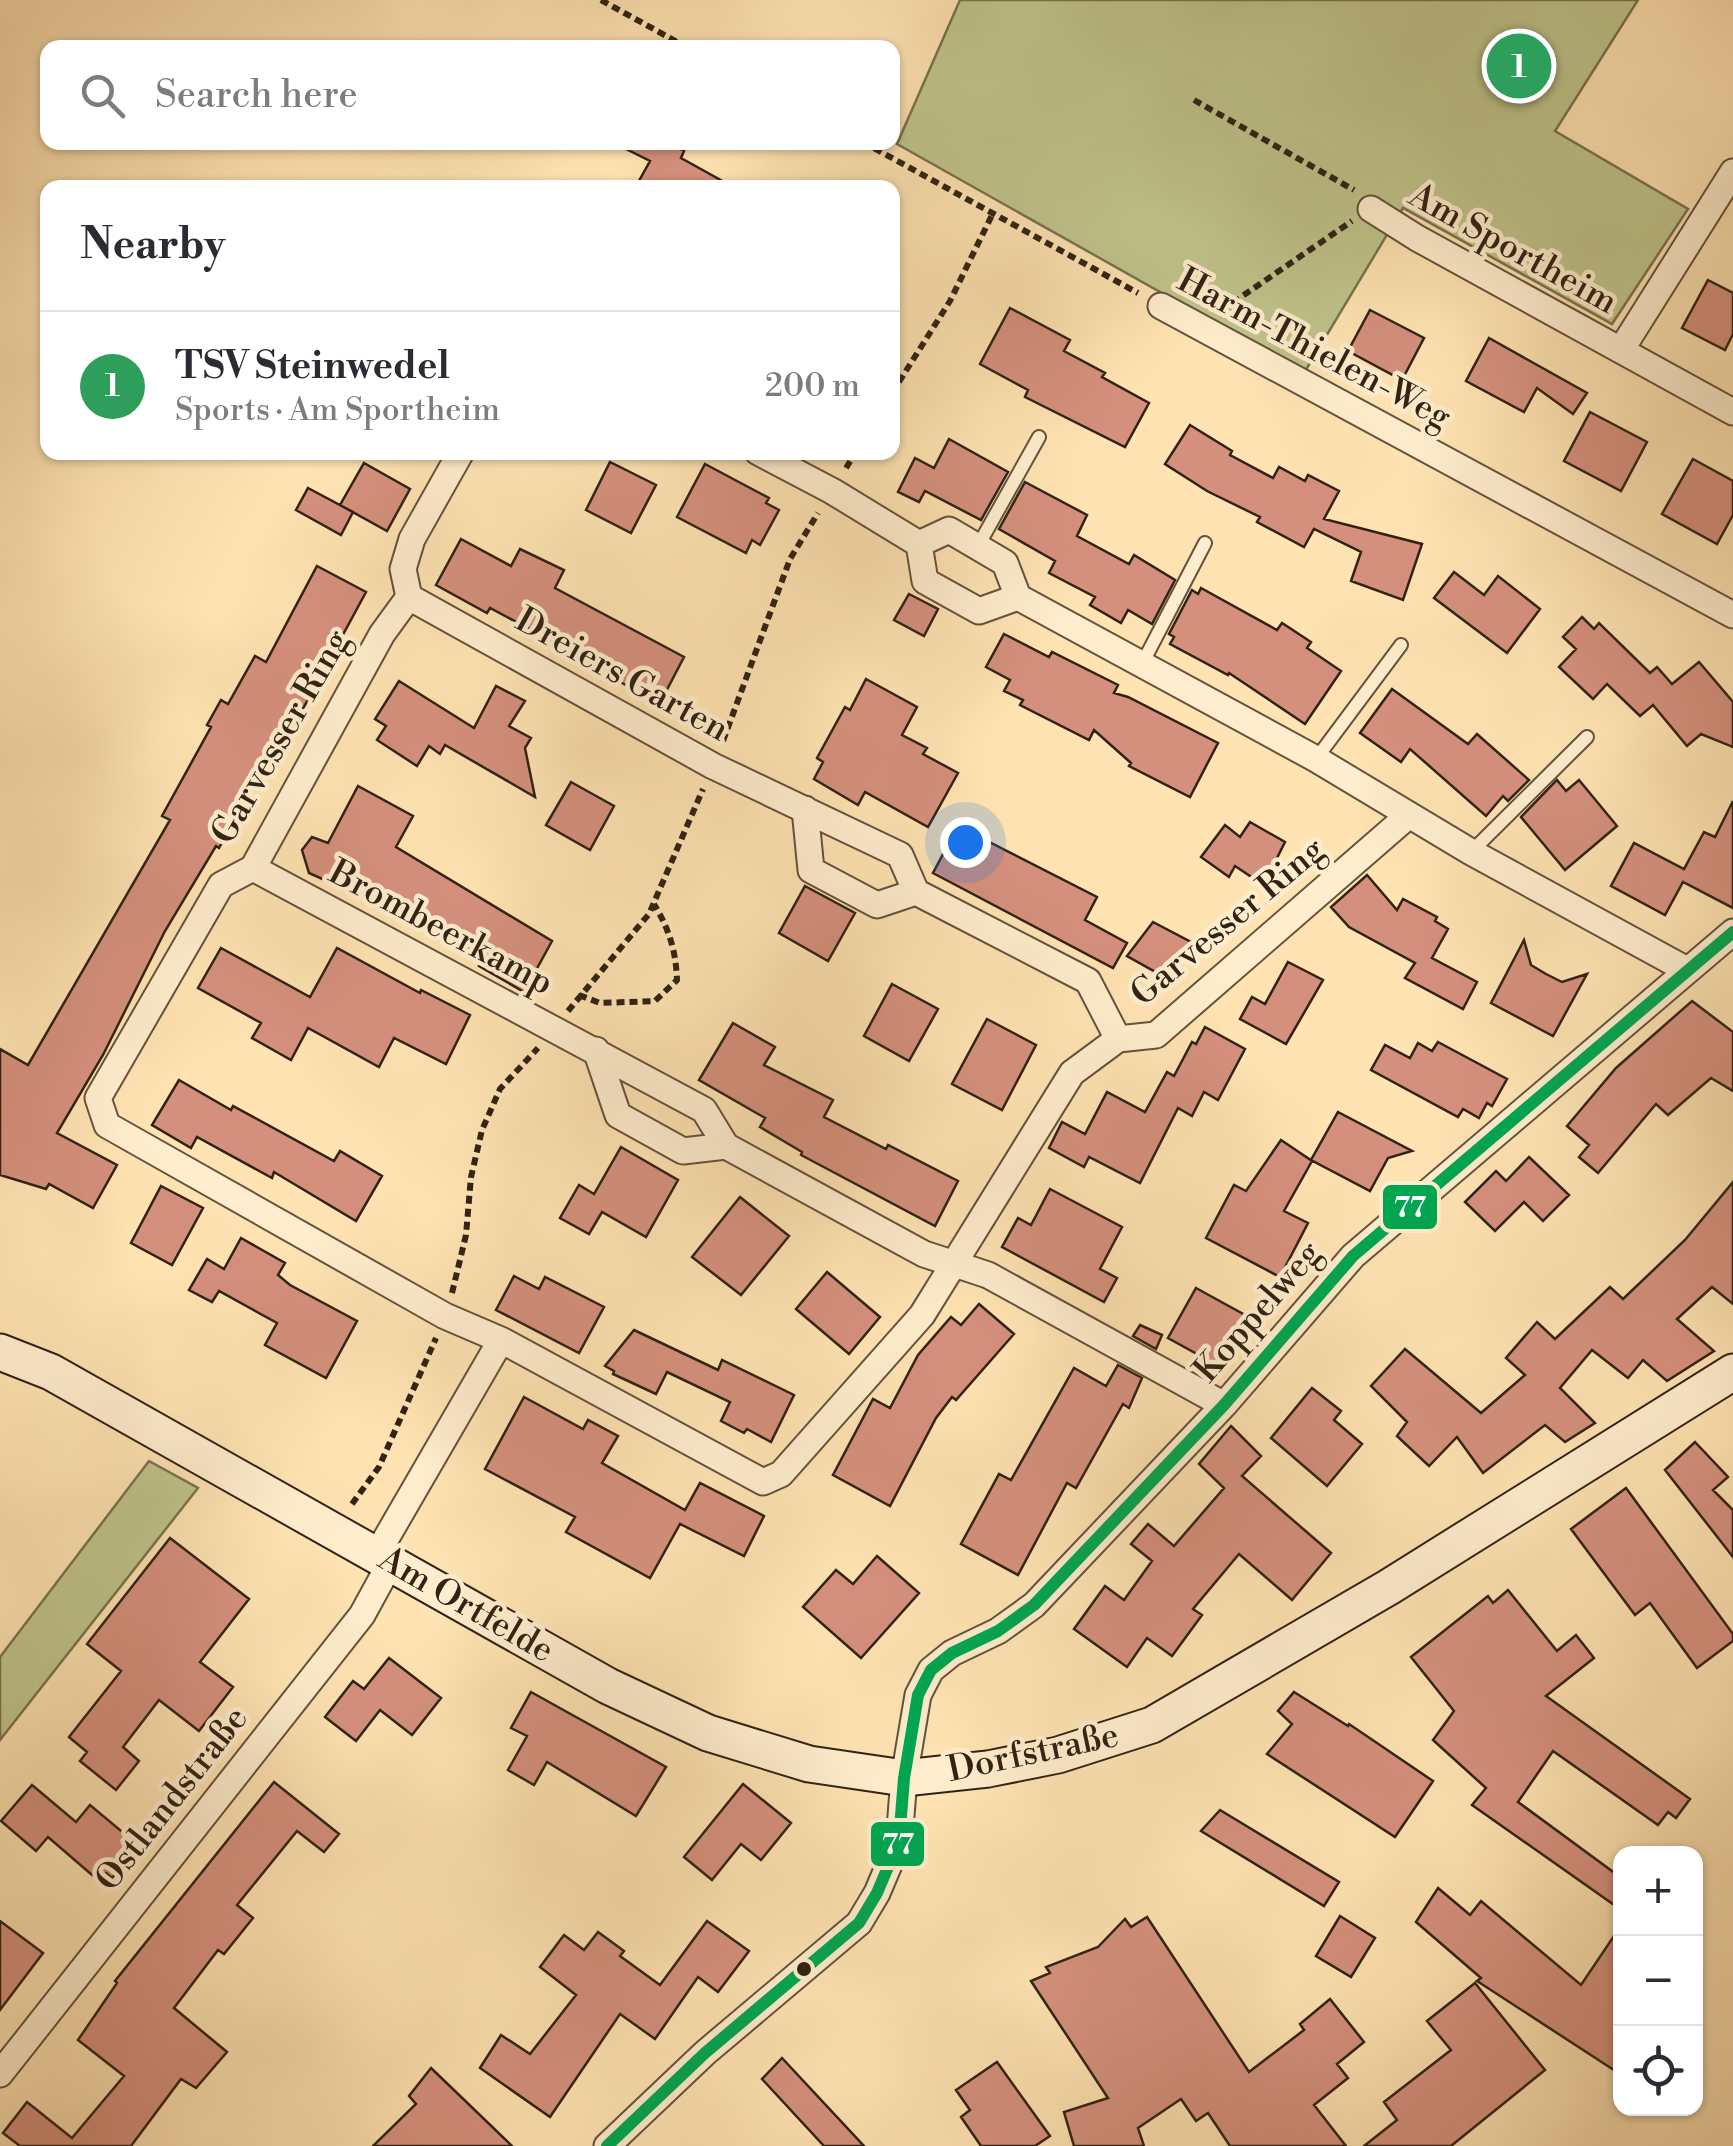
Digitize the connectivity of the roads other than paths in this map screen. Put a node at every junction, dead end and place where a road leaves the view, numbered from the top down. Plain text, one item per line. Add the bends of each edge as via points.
1 (1733, 172) edge
2 (1371, 209) road end
3 (1161, 306) road end
4 (1621, 350) junction
5 (1733, 412) edge
6 (1039, 437) dead end
7 (456, 460) edge
8 (773, 460) edge
9 (1205, 543) dead end
10 (919, 544) junction
11 (978, 546) junction
12 (409, 597) junction
13 (1018, 597) junction
14 (1733, 615) edge
15 (1402, 645) dead end
16 (1141, 666) junction
17 (1587, 737) dead end
18 (1316, 759) junction
19 (804, 808) junction
20 (1409, 815) junction
21 (1471, 852) junction
22 (253, 868) junction
23 (916, 892) junction
24 (1733, 932) edge
25 (1686, 970) junction
26 (1118, 1039) junction
27 (596, 1050) junction
28 (726, 1146) junction
29 (954, 1266) junction
30 (0, 1334) edge
31 (500, 1340) junction
32 (0, 1352) edge
33 (51, 1372) junction
34 (1733, 1372) edge
35 (1224, 1405) junction
36 (384, 1558) junction
37 (904, 1778) junction
38 (0, 2074) edge
39 (607, 2146) edge

1 - 4 street, Am Sportheim
2 - 4 street, Am Sportheim
3 - 14 street, Harm-Thielen-Weg
4 - 5 street, Am Sportheim
6 - 11 lane
7 - 12 street via 412,539 403,569
8 - 10 street
9 - 16 lane
10 - 11 street via 948,530
10 - 13 street via 925,580 979,611
11 - 13 street via 1006,563
12 - 19 street, Dreiers Garten via 714,766
12 - 22 street, Garvesser Ring
13 - 16 street
15 - 18 lane
16 - 18 street
17 - 21 lane
18 - 20 street
19 - 23 street, Dreiers Garten via 900,855
19 - 23 street via 810,870 877,905
20 - 21 street
20 - 26 street, Garvesser Ring via 1156,1035
21 - 25 street
22 - 27 street, Brombeerkamp
22 - 31 street, Garvesser Ring via 221,884 98,1098 107,1125
23 - 26 street via 1088,981
24 - 25 street, Koppelweg
25 - 35 street, Koppelweg via 1353,1256
26 - 29 street, Garvesser Ring via 1072,1073
27 - 28 street, Brombeerkamp via 704,1110
27 - 28 street via 618,1116 683,1151
28 - 29 street, Brombeerkamp
29 - 31 street, Garvesser Ring via 922,1315 781,1474 763,1482
29 - 35 street via 988,1275
30 - 33 street, Am Ortfelde
31 - 36 street
32 - 33 street, Am Ortfelde
33 - 36 street, Am Ortfelde
34 - 37 street, Dorfstraße via 1152,1725 1058,1755
35 - 37 street, Koppelweg via 1034,1605 931,1670 918,1695
36 - 37 street, Am Ortfelde via 608,1686 708,1733 809,1764
36 - 38 street, Ostlandstraße via 362,1616
37 - 39 street, Dorfstraße via 898,1841 859,1922

